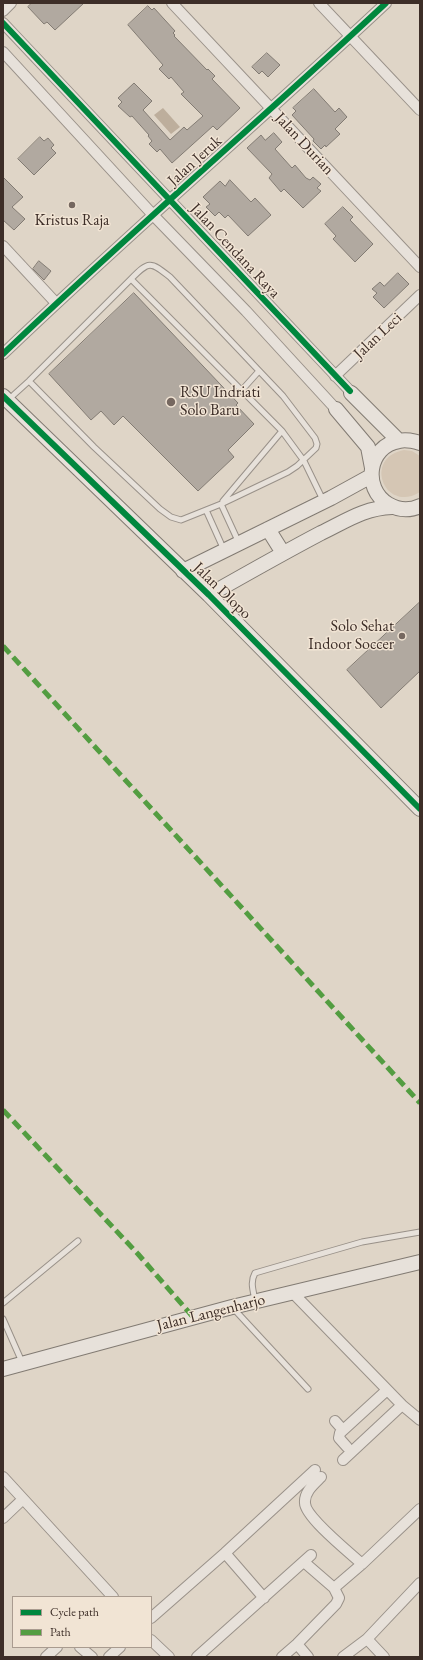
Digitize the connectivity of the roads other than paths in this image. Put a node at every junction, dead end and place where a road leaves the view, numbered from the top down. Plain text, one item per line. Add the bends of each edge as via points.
1 (11, 3) edge
2 (172, 3) edge
3 (319, 3) edge
4 (386, 3) edge
5 (3, 11) edge
6 (3, 23) edge
7 (350, 37) junction
8 (3, 52) edge
9 (271, 109) junction
10 (420, 110) edge
11 (170, 200) junction
12 (154, 216) junction
13 (3, 246) edge
14 (420, 267) edge
15 (131, 279) junction
16 (420, 296) edge
17 (56, 303) junction
18 (3, 354) edge
19 (259, 372) junction
20 (335, 376) junction
21 (29, 381) junction
22 (241, 391) junction
23 (350, 392) joint
24 (5, 398) edge
25 (335, 408) joint
26 (282, 431) junction
27 (399, 441) junction
28 (420, 443) edge
29 (304, 461) junction
30 (371, 472) junction
31 (324, 501) junction
32 (221, 504) junction
33 (392, 506) junction
34 (420, 507) edge
35 (206, 510) junction
36 (268, 529) junction
37 (239, 544) junction
38 (224, 551) junction
39 (283, 553) junction
40 (183, 571) junction
41 (209, 595) junction
42 (420, 809) edge
43 (420, 1232) edge
44 (78, 1241) dead end
45 (420, 1262) edge
46 (292, 1292) junction
47 (255, 1301) junction
48 (3, 1302) edge
49 (232, 1307) junction
50 (3, 1319) edge
51 (22, 1363) junction
52 (3, 1369) edge
53 (308, 1389) dead end
54 (387, 1390) junction
55 (402, 1405) junction
56 (420, 1420) edge
57 (335, 1421) dead end
58 (343, 1430) junction
59 (347, 1447) dead end
60 (344, 1460) dead end
61 (3, 1477) edge
62 (23, 1499) junction
63 (420, 1509) edge
64 (3, 1518) edge
65 (225, 1552) junction
66 (362, 1564) junction
67 (420, 1583) edge
68 (334, 1588) junction
69 (109, 1595) edge
70 (264, 1598) junction
71 (152, 1617) edge
72 (367, 1639) junction
73 (152, 1641) edge
74 (297, 1644) junction
75 (56, 1648) edge
76 (81, 1648) edge
77 (119, 1648) edge
78 (46, 1657) edge
79 (92, 1657) edge
80 (109, 1657) edge
81 (169, 1657) edge
82 (197, 1657) edge
83 (282, 1657) edge
84 (308, 1657) edge
85 (343, 1657) edge
86 (384, 1657) edge

1 - 5 street
2 - 9 street, Jalan Durian
3 - 7 street
4 - 7 street, Jalan Jeruk
6 - 11 street, Jalan Cendana Raya
7 - 9 street, Jalan Jeruk
7 - 10 street
8 - 12 street, Jalan Cendana Raya
9 - 11 street, Jalan Jeruk
9 - 14 street, Jalan Durian
11 - 12 street, Jalan Jeruk
11 - 20 street, Jalan Cendana Raya
12 - 17 street, Jalan Jeruk
12 - 25 street, Jalan Cendana Raya
13 - 17 street
15 - 19 lane via 143,266 152,265 158,268 170,277
15 - 21 lane
15 - 22 lane
16 - 20 street, Jalan Leci
17 - 18 street, Jalan Jeruk
19 - 22 lane
19 - 29 lane via 283,396 315,438 316,448
20 - 23 street, Jalan Cendana Raya
21 - 24 lane
21 - 35 lane via 94,447 171,517 181,520
22 - 26 lane
23 - 27 street
24 - 40 street, Jalan Dlopo
25 - 30 street via 368,447
26 - 29 lane
26 - 32 lane
27 - 28 street via 410,440
27 - 30 street via 384,448 374,460
29 - 31 lane
29 - 32 lane via 288,472
30 - 31 street
30 - 33 street via 377,494
31 - 36 street
32 - 35 lane
32 - 37 lane
33 - 34 street via 405,510
33 - 39 street via 360,514
35 - 38 lane
36 - 37 street
36 - 39 street
37 - 38 street
38 - 40 street
39 - 41 street
40 - 41 street, Jalan Dlopo
41 - 42 street, Jalan Dlopo
43 - 47 lane via 362,1242 255,1273 252,1278
44 - 48 lane
45 - 46 street, Jalan Langenharjo
46 - 47 street, Jalan Langenharjo
46 - 54 street
47 - 49 street, Jalan Langenharjo
49 - 51 street, Jalan Langenharjo
49 - 53 lane
50 - 51 lane
51 - 52 street, Jalan Langenharjo
54 - 55 street
54 - 58 street
55 - 56 street
55 - 60 street
57 - 58 street
58 - 59 street via 339,1438
61 - 62 street
62 - 64 street
62 - 69 street
63 - 66 street
65 - 66 street via 318,1473 304,1502 306,1511
65 - 70 street
65 - 71 street
66 - 68 street
67 - 72 street
68 - 70 street via 307,1558
68 - 74 street via 339,1598 336,1604
70 - 82 street
72 - 85 street
72 - 86 street
73 - 81 street
74 - 83 street
74 - 84 street
75 - 78 street
76 - 79 street
77 - 80 street

